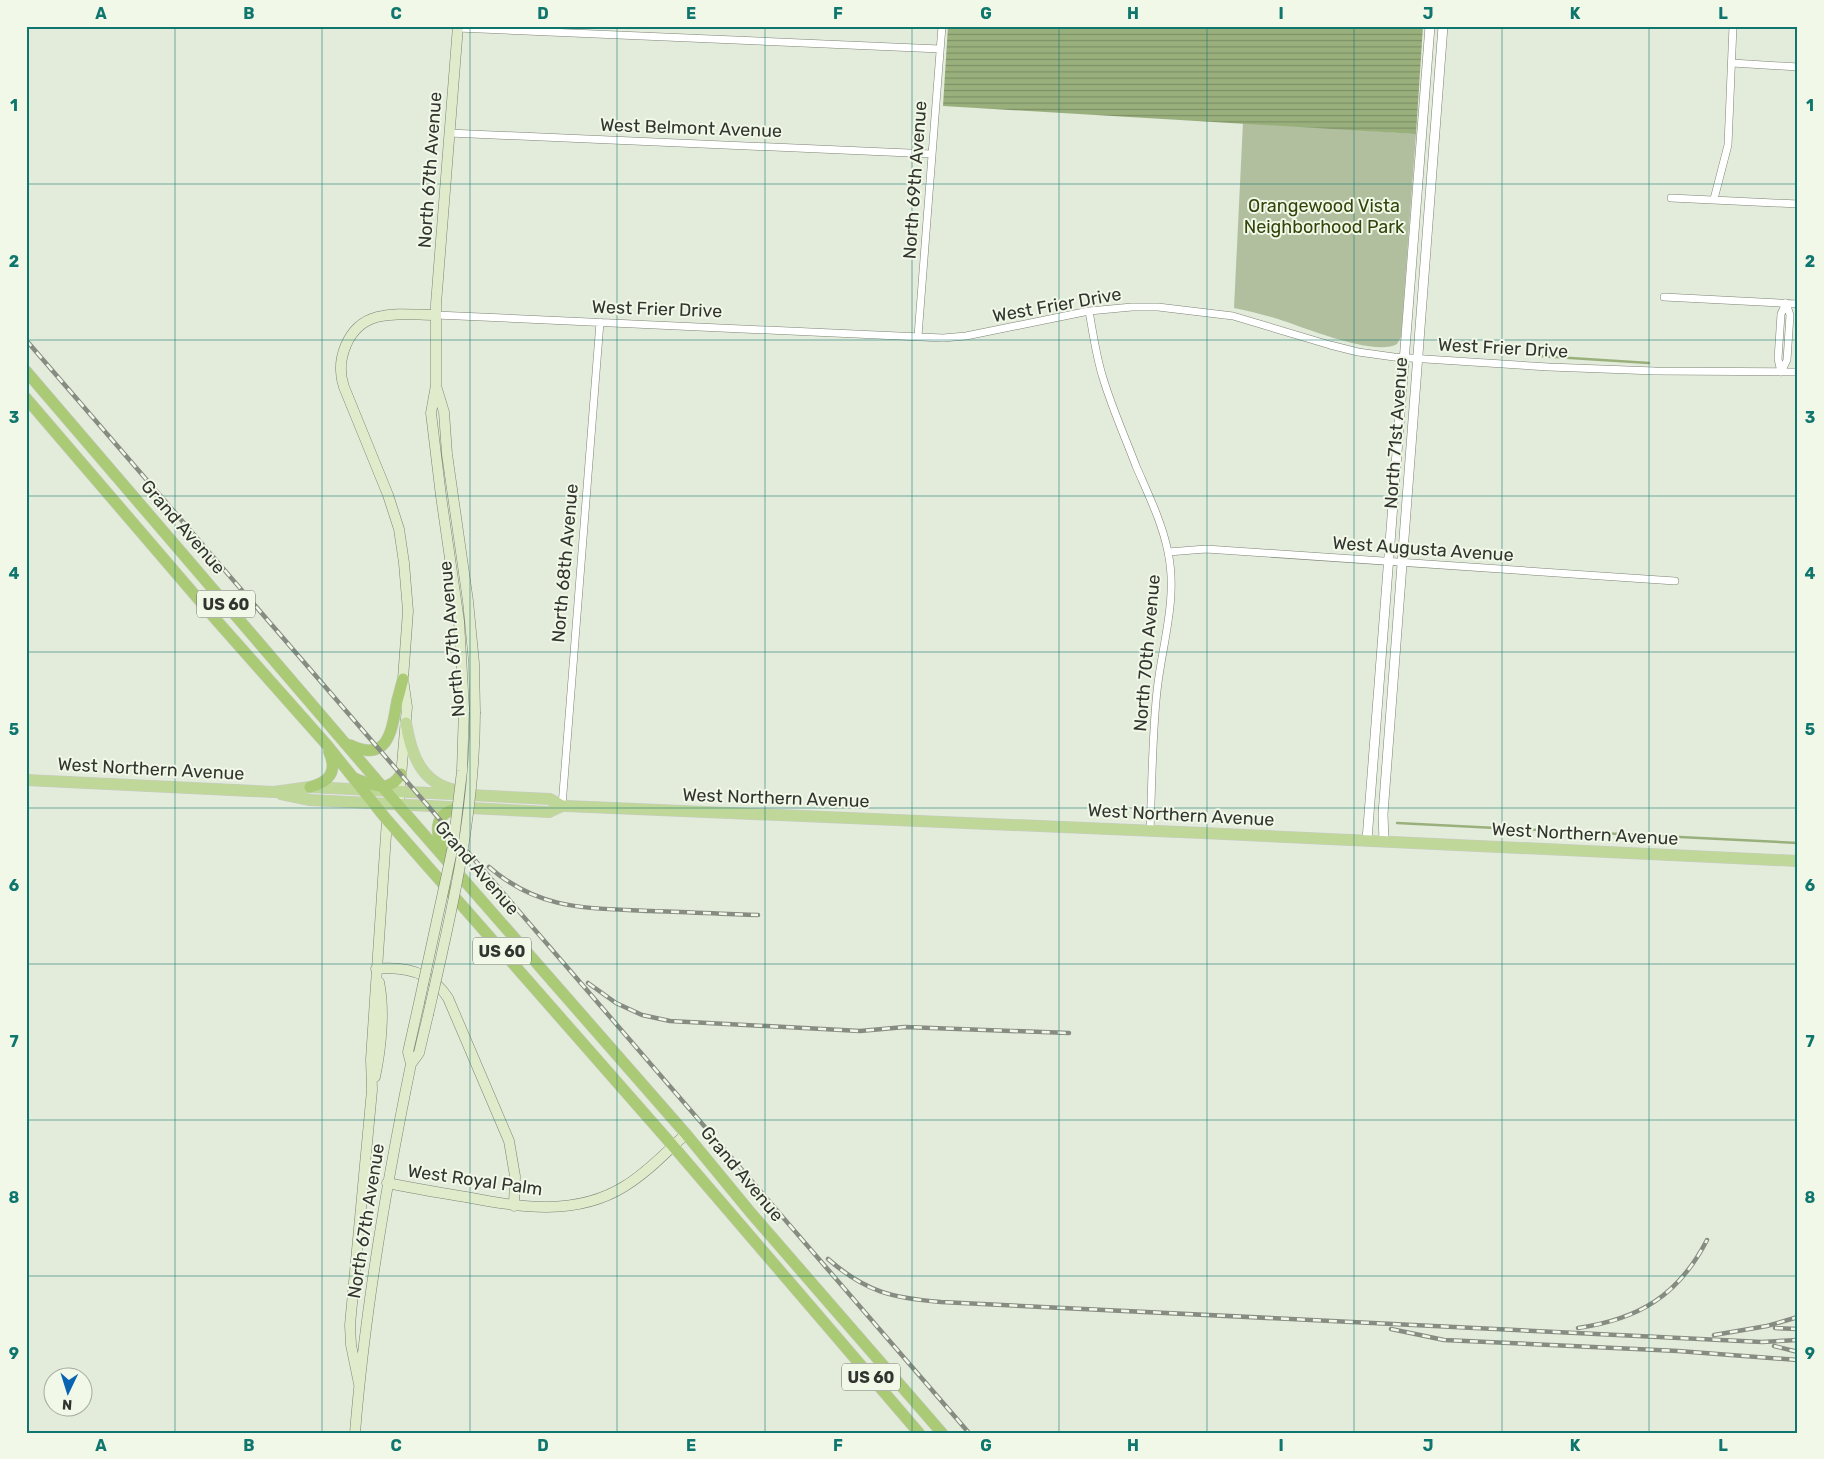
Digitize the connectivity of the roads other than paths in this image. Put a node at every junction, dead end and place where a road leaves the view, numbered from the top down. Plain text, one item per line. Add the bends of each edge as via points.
1 (942, 26) edge
2 (1430, 26) edge
3 (1443, 26) edge
4 (1733, 26) edge
5 (457, 27) edge
6 (940, 49) junction
7 (1732, 64) junction
8 (1798, 67) edge
9 (449, 132) junction
10 (932, 154) junction
11 (1671, 198) dead end
12 (1714, 199) junction
13 (1798, 204) edge
14 (1413, 248) junction
15 (1426, 249) junction
16 (1664, 297) dead end
17 (1786, 303) junction
18 (1798, 304) edge
19 (1089, 311) junction
20 (436, 315) junction
21 (600, 322) junction
22 (918, 336) junction
23 (1404, 358) junction
24 (1418, 358) junction
25 (1781, 372) junction
26 (1798, 372) edge
27 (27, 373) edge
28 (436, 385) junction
29 (26, 398) edge
30 (1398, 440) junction
31 (1412, 441) junction
32 (1168, 552) junction
33 (1389, 563) junction
34 (1402, 564) junction
35 (1676, 581) dead end
36 (403, 679) junction
37 (406, 723) junction
38 (347, 744) junction
39 (327, 745) junction
40 (401, 774) junction
41 (353, 777) junction
42 (26, 780) edge
43 (310, 787) junction
44 (384, 789) junction
45 (362, 790) junction
46 (399, 791) junction
47 (274, 792) junction
48 (416, 792) junction
49 (482, 795) junction
50 (374, 804) junction
51 (398, 805) junction
52 (562, 806) junction
53 (462, 808) junction
54 (387, 820) junction
55 (1150, 831) junction
56 (1367, 840) junction
57 (1384, 841) junction
58 (1798, 861) edge
59 (457, 871) junction
60 (376, 969) junction
61 (411, 1064) junction
62 (686, 1134) junction
63 (673, 1146) junction
64 (387, 1183) junction
65 (514, 1206) junction
66 (836, 1310) junction
67 (823, 1321) junction
68 (359, 1384) junction
69 (355, 1433) edge
70 (919, 1433) edge
71 (942, 1433) edge

1 - 6 street, North 69th Avenue
2 - 14 street, North 71st Avenue
3 - 15 street, North 71st Avenue
4 - 7 street
5 - 6 street
5 - 9 main road, North 67th Avenue
6 - 10 street, North 69th Avenue
7 - 8 street
7 - 12 street via 1728,145
9 - 10 street, West Belmont Avenue
9 - 20 main road, North 67th Avenue
10 - 22 street, North 69th Avenue
11 - 12 street
12 - 13 street
14 - 15 street
14 - 23 street, North 71st Avenue
15 - 24 street, North 71st Avenue
16 - 17 street
17 - 18 street
17 - 25 street via 1790,315 1787,360
19 - 22 street, West Frier Drive via 966,336
19 - 23 street, West Frier Drive via 1150,307 1209,312 1252,321 1346,349
19 - 32 street, North 70th Avenue via 1102,377 1158,518
20 - 21 street, West Frier Drive
20 - 28 main road, North 67th Avenue
20 - 36 main road via 392,315 367,322 348,341 340,373 381,474 399,529 408,594
21 - 22 street, West Frier Drive
21 - 52 street, North 68th Avenue
23 - 24 street, West Frier Drive
23 - 30 street, North 71st Avenue
24 - 25 street, West Frier Drive via 1549,367
24 - 31 street, North 71st Avenue
25 - 26 street, West Frier Drive
27 - 38 highway, Grand Avenue / US 60
28 - 61 main road, North 67th Avenue, bridge via 431,413 459,621 464,710 462,771 453,846 408,1052
28 - 61 main road, North 67th Avenue, bridge via 444,412 468,601 475,712 467,830 457,889 419,1053
29 - 39 highway, Grand Avenue / US 60
30 - 31 street
30 - 33 street, North 71st Avenue
31 - 34 street, North 71st Avenue
32 - 33 street, West Augusta Avenue via 1206,549
32 - 55 street, North 70th Avenue via 1171,596 1157,693
33 - 34 street, West Augusta Avenue
33 - 56 street, North 71st Avenue
34 - 35 street, West Augusta Avenue
34 - 57 street, North 71st Avenue via 1382,826
36 - 37 main road
36 - 38 highway via 393,729 387,741 370,751
37 - 40 main road
37 - 49 main road via 413,753 428,777 442,786
38 - 44 highway, Grand Avenue / US 60
39 - 41 highway, Grand Avenue / US 60
39 - 43 highway via 332,764 330,776 325,782
40 - 44 highway via 396,782
40 - 46 main road
41 - 44 highway
41 - 45 highway, Grand Avenue / US 60
42 - 47 main road, West Northern Avenue
43 - 45 main road, West Northern Avenue
43 - 47 main road, West Northern Avenue
44 - 45 main road, West Northern Avenue
44 - 46 main road, West Northern Avenue
44 - 51 highway, Grand Avenue / US 60
45 - 50 highway, Grand Avenue / US 60
46 - 48 main road, West Northern Avenue
46 - 51 main road
47 - 50 main road, West Northern Avenue via 310,800
48 - 49 main road, West Northern Avenue
48 - 51 main road via 403,798
49 - 52 main road, West Northern Avenue via 550,799
50 - 51 main road, West Northern Avenue
50 - 54 highway, Grand Avenue / US 60
51 - 53 main road, West Northern Avenue
51 - 54 main road
51 - 59 highway, Grand Avenue / US 60
52 - 53 main road, West Northern Avenue via 549,812
52 - 55 main road, West Northern Avenue
53 - 59 highway via 446,812 437,829 438,840
54 - 60 main road, North 67th Avenue
54 - 63 highway, Grand Avenue / US 60
55 - 56 main road, West Northern Avenue
56 - 57 main road, West Northern Avenue
57 - 58 main road, West Northern Avenue
59 - 62 highway, Grand Avenue / US 60
60 - 65 main road via 400,969 424,976 442,988 448,998 510,1141 515,1176
60 - 68 main road, North 67th Avenue via 372,1090 350,1325
61 - 64 main road, North 67th Avenue
62 - 63 main road, West Royal Palm
62 - 66 highway, Grand Avenue / US 60
63 - 65 main road, West Royal Palm via 637,1178 606,1196 564,1206
63 - 67 highway, Grand Avenue / US 60
64 - 65 main road, West Royal Palm
64 - 68 main road, North 67th Avenue
66 - 67 highway
66 - 71 highway, Grand Avenue / US 60
67 - 70 highway, Grand Avenue / US 60
68 - 69 main road, North 67th Avenue

